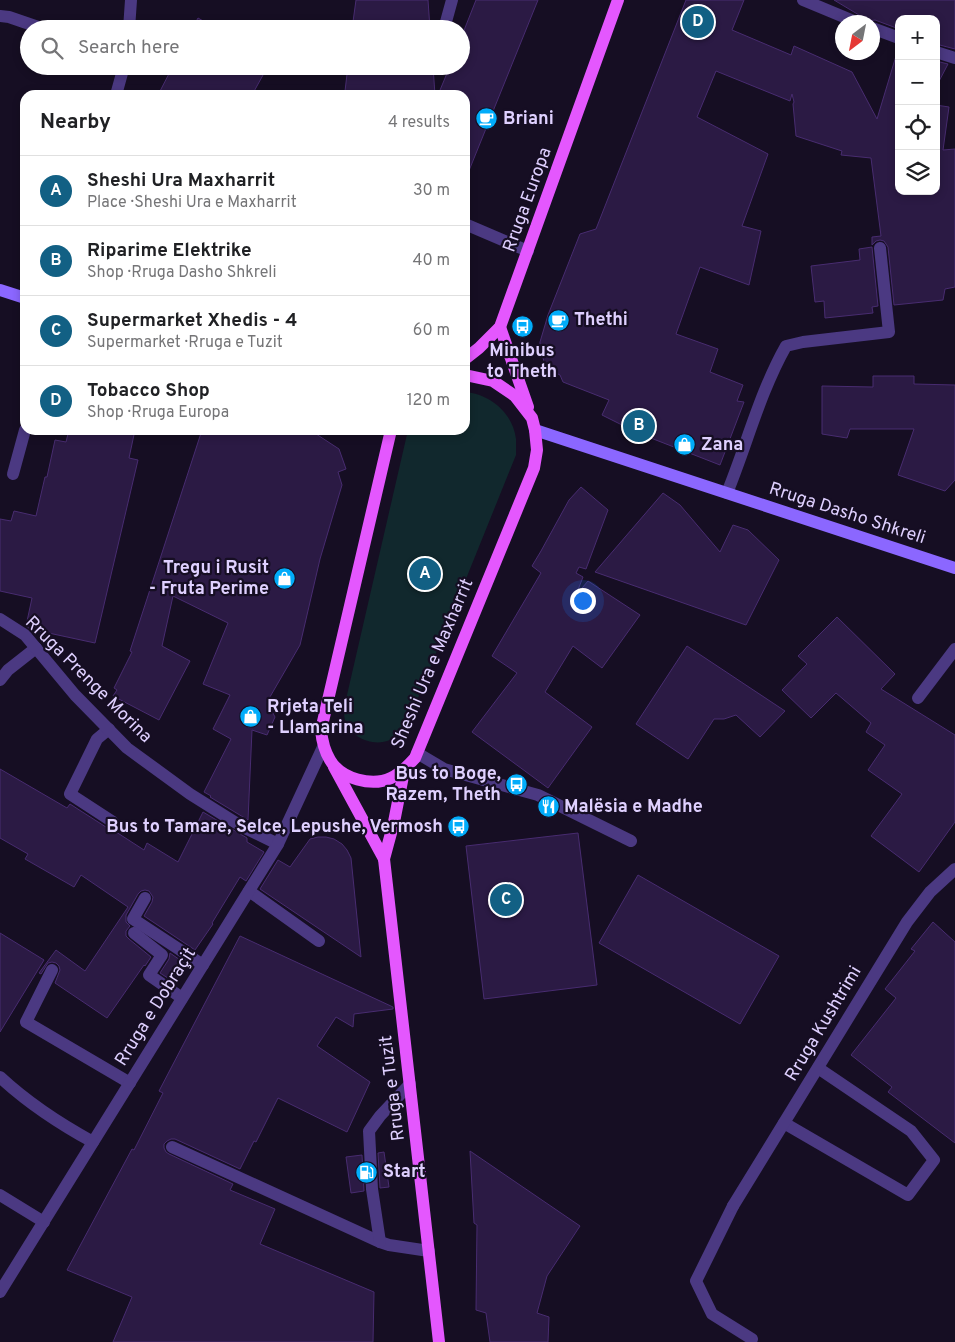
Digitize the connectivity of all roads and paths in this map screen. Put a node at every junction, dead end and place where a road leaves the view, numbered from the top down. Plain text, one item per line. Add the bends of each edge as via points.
1 (131, 0) edge
2 (452, 0) edge
3 (618, 0) edge
4 (803, 0) edge
5 (836, 15) edge
6 (0, 16) edge
7 (130, 20) edge
8 (446, 20) edge
9 (20, 21) edge
10 (880, 31) edge
11 (895, 37) edge
12 (940, 53) edge
13 (955, 58) edge
14 (122, 75) edge
15 (117, 90) edge
16 (470, 226) edge
17 (880, 248) dead end
18 (528, 251) junction
19 (0, 290) edge
20 (20, 296) edge
21 (500, 327) junction
22 (470, 355) edge
23 (470, 376) edge
24 (532, 418) junction
25 (535, 430) junction
26 (24, 435) edge
27 (391, 435) edge
28 (14, 474) dead end
29 (727, 493) junction
30 (955, 568) edge
31 (0, 619) edge
32 (36, 648) junction
33 (955, 649) edge
34 (0, 680) edge
35 (918, 698) dead end
36 (109, 729) junction
37 (323, 747) junction
38 (417, 754) junction
39 (331, 762) junction
40 (404, 771) junction
41 (113, 822) dead end
42 (631, 841) dead end
43 (278, 844) junction
44 (384, 859) junction
45 (955, 869) edge
46 (249, 891) junction
47 (145, 898) dead end
48 (134, 934) dead end
49 (319, 941) dead end
50 (203, 965) junction
51 (52, 970) dead end
52 (182, 998) junction
53 (818, 1068) junction
54 (0, 1077) edge
55 (130, 1083) junction
56 (410, 1084) junction
57 (784, 1123) junction
58 (93, 1142) junction
59 (172, 1147) dead end
60 (0, 1195) edge
61 (44, 1222) junction
62 (380, 1242) junction
63 (429, 1251) junction
64 (4, 1278) edge
65 (0, 1292) edge
66 (752, 1340) dead end
67 (439, 1342) edge

1 - 7 street
2 - 8 street
3 - 18 main road, Rruga Europa
4 - 5 street
6 - 9 street
10 - 11 street
12 - 13 street
14 - 15 street
16 - 18 street
17 - 29 street via 889,332 786,346
18 - 21 main road, Rruga Europa
19 - 20 main road
21 - 22 main road, Rruga Europa
21 - 24 main road
23 - 24 main road, Sheshi Ura e Maxharrit via 493,381 515,396
24 - 25 main road, Sheshi Ura e Maxharrit
25 - 29 main road, Rruga Dasho Shkreli
25 - 38 main road, Sheshi Ura e Maxharrit via 537,450 534,468
26 - 28 street
27 - 37 main road, Sheshi Ura e Maxharrit via 324,715 321,730
29 - 30 main road, Rruga Dasho Shkreli
31 - 32 street, Rruga Prenge Morina via 25,635
32 - 34 street
32 - 36 street, Rruga Prenge Morina
33 - 35 street
36 - 41 street via 97,739 70,794
36 - 43 street, Rruga Prenge Morina via 127,748 190,794 241,826
37 - 39 main road, Sheshi Ura e Maxharrit
37 - 43 street, Rruga e Dobraçit
38 - 40 main road, Sheshi Ura e Maxharrit
38 - 42 street via 444,769 538,795
39 - 40 main road, Sheshi Ura e Maxharrit via 358,780 374,782 390,779
39 - 44 main road
40 - 44 main road
43 - 46 street, Rruga e Dobraçit
44 - 56 main road, Rruga e Tuzit
45 - 53 street, Rruga Kushtrimi via 930,892 907,922
46 - 49 street
46 - 50 street, Rruga e Dobraçit
47 - 50 street via 132,919
48 - 52 street via 162,955 149,975
50 - 52 street, Rruga e Dobraçit
51 - 55 street via 26,1022
52 - 55 street, Rruga e Dobraçit
53 - 57 street, Rruga Kushtrimi
53 - 57 street via 911,1131 934,1160 908,1195
54 - 58 street via 17,1094
55 - 58 street, Rruga e Dobraçit
56 - 62 street via 369,1131 372,1189
56 - 63 main road, Rruga e Tuzit
57 - 66 street, Rruga Kushtrimi via 733,1206 696,1281 712,1314
58 - 61 street, Rruga e Dobraçit
59 - 62 street
60 - 61 street
61 - 64 street, Rruga e Dobraçit
62 - 63 street
63 - 67 main road, Rruga e Tuzit
64 - 65 street, Rruga e Dobraçit

